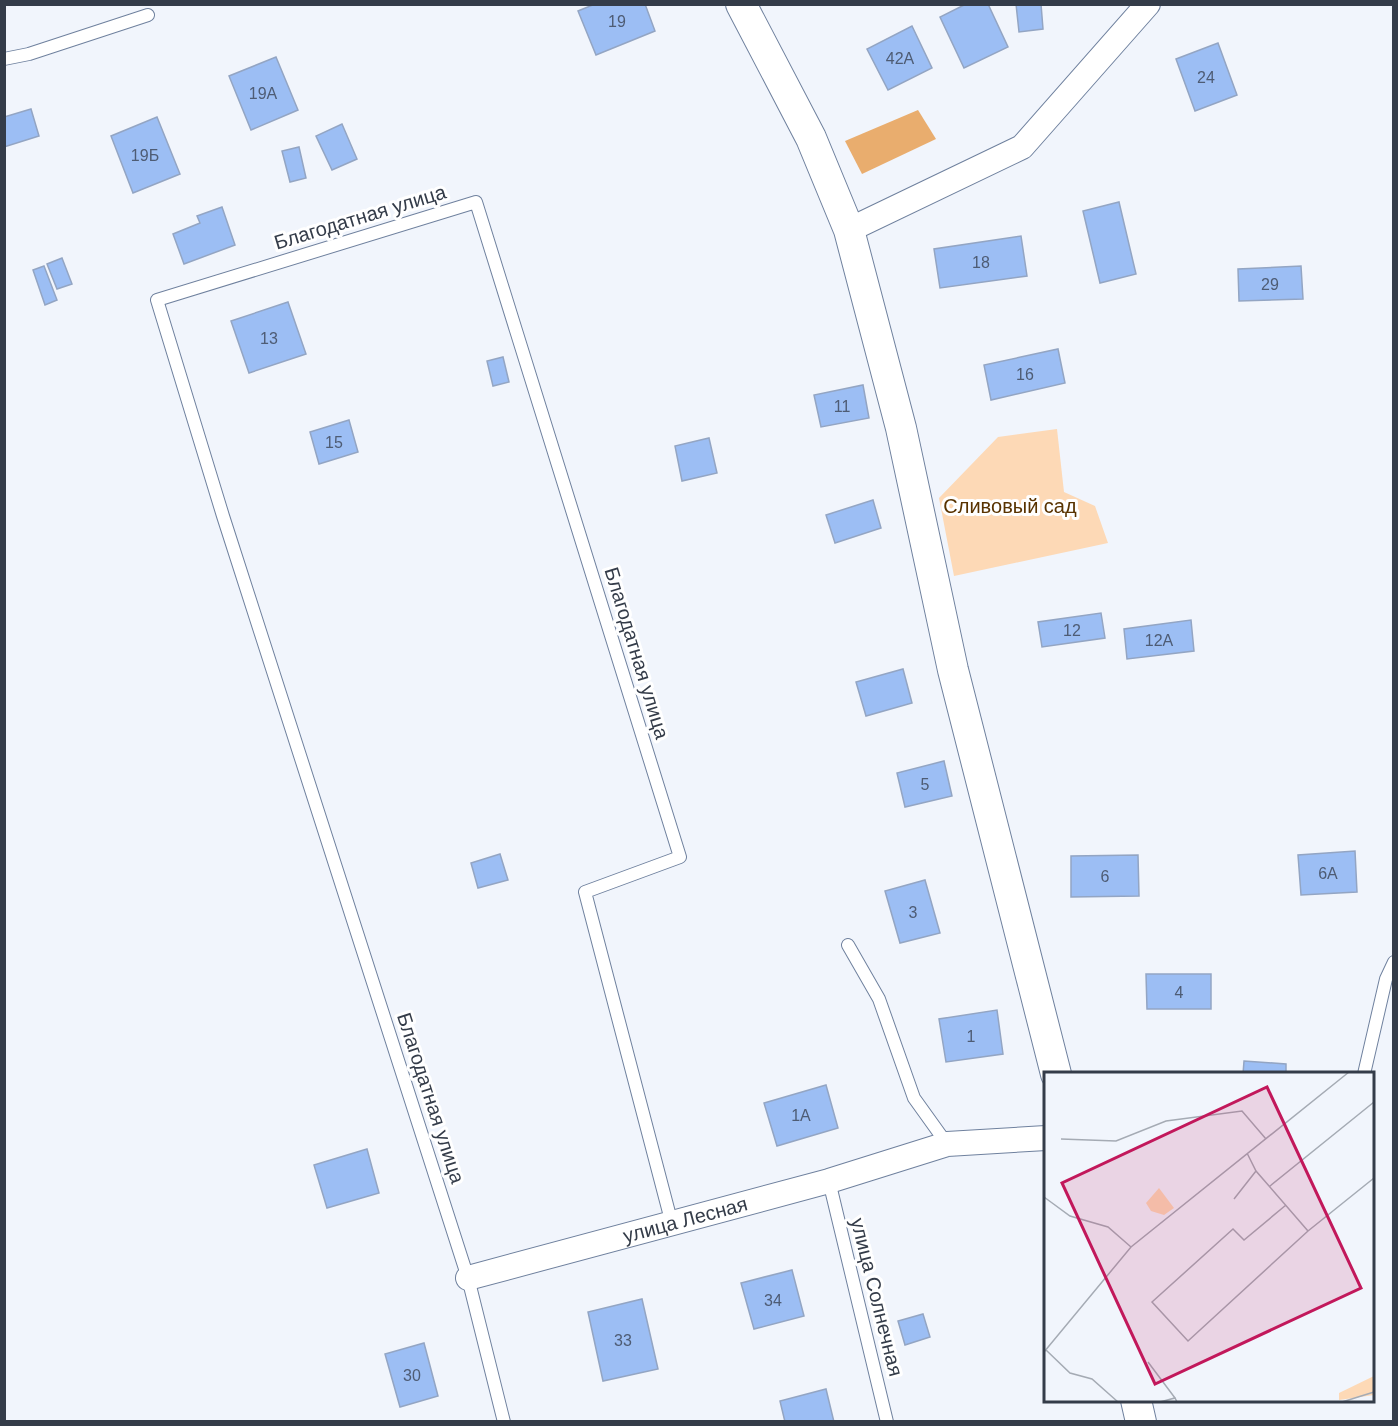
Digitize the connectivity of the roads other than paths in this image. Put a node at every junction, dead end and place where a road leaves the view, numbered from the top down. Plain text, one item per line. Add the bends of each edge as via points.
1 (741, 4) edge
2 (1148, 4) edge
3 (148, 15) dead end
4 (4, 59) edge
5 (849, 230) junction
6 (848, 945) dead end
7 (1394, 962) edge
8 (1055, 1072) edge
9 (1364, 1072) edge
10 (1044, 1138) edge
11 (947, 1144) junction
12 (828, 1181) junction
13 (672, 1224) junction
14 (468, 1278) junction
15 (1136, 1402) edge
16 (504, 1422) edge
17 (887, 1422) edge
18 (1141, 1422) edge

1 - 5 street via 811,138
2 - 5 street via 1022,147
3 - 4 lane
5 - 8 street via 901,428 953,670
6 - 11 lane via 879,999 914,1098
7 - 9 lane via 1386,979
10 - 11 street, улица Лесная
11 - 12 street, улица Лесная
12 - 13 street, улица Лесная
12 - 17 lane, улица Солнечная
13 - 14 street, улица Лесная
13 - 14 lane, Благодатная улица via 585,892 680,857 476,202 157,300
14 - 16 lane
15 - 18 street

